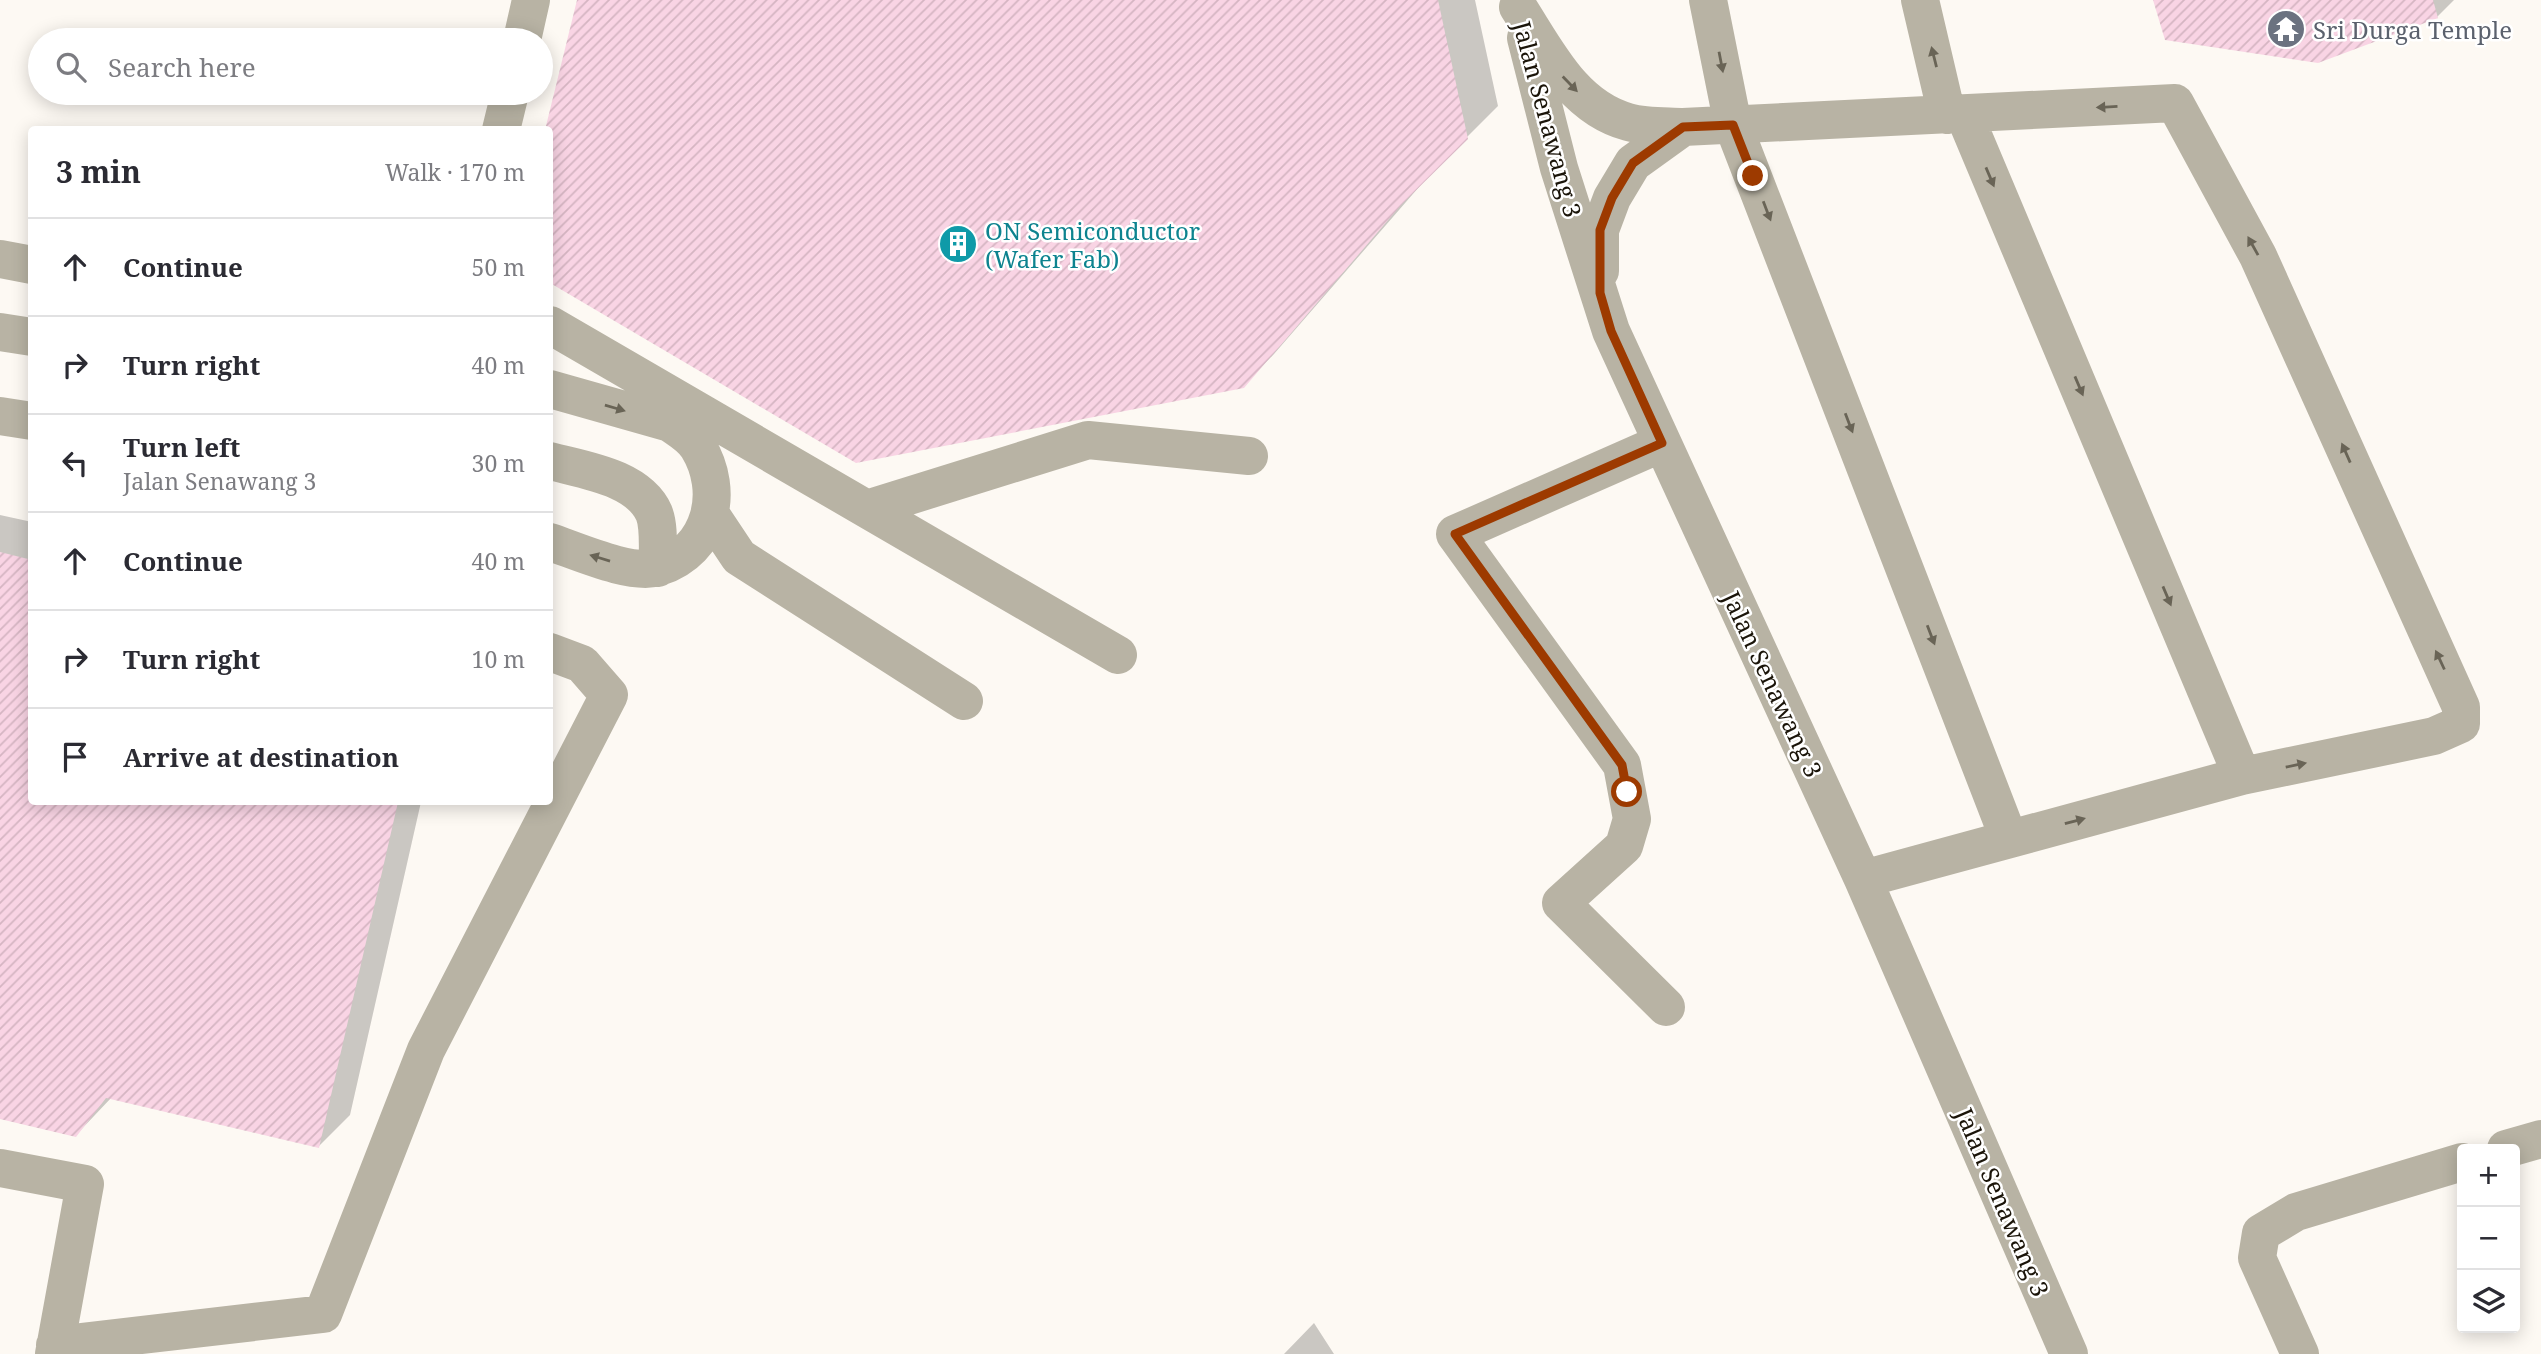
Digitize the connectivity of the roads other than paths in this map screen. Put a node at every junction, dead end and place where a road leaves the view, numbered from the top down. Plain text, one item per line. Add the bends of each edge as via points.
1 (531, 0) edge
2 (1708, 0) edge
3 (1920, 0) edge
4 (1517, 4) edge
5 (525, 28) edge
6 (507, 105) edge
7 (1956, 114) junction
8 (1733, 125) junction
9 (502, 126) edge
10 (1683, 127) junction
11 (0, 259) edge
12 (28, 263) edge
13 (1600, 293) junction
14 (553, 327) edge
15 (0, 332) edge
16 (28, 336) edge
17 (553, 390) edge
18 (0, 416) edge
19 (28, 420) edge
20 (1662, 443) junction
21 (1249, 456) dead end
22 (553, 462) edge
23 (867, 509) junction
24 (711, 515) junction
25 (553, 543) edge
26 (658, 568) junction
27 (553, 653) edge
28 (1118, 655) dead end
29 (964, 701) dead end
30 (2242, 776) junction
31 (553, 804) edge
32 (552, 805) edge
33 (2009, 839) junction
34 (1863, 879) junction
35 (1666, 1007) dead end
36 (2541, 1139) edge
37 (2520, 1145) edge
38 (2457, 1164) edge
39 (0, 1168) edge
40 (54, 1350) edge
41 (2069, 1354) edge
42 (2300, 1354) edge

1 - 5 street
2 -> 8 street
7 -> 3 street
4 -> 10 street via 1563,78 1594,108 1629,122
4 - 13 street, Jalan Senawang 3 via 1559,168
6 - 9 street
7 - 8 street
7 -> 30 street
30 -> 7 street via 2434,736 2461,724 2461,707 2258,256 2175,103
8 - 10 street
8 -> 33 street
10 - 13 street via 1633,163 1612,198 1600,230
11 - 12 street
13 - 20 street, Jalan Senawang 3 via 1611,331
14 - 23 street
15 - 16 street
17 -> 24 street via 670,423 685,432 698,446 708,469
18 - 19 street
20 - 34 street, Jalan Senawang 3
20 - 35 street via 1455,534 1622,765 1632,819 1624,846 1561,903
21 - 23 street via 1088,440
22 - 26 street via 606,475 648,503 655,515
23 - 28 street
24 - 26 street via 703,535
24 - 29 street via 739,557
26 -> 25 street via 626,565
27 - 31 street via 582,664 609,695
33 -> 30 street
32 - 40 street via 426,1050 323,1314
33 - 34 street
34 - 41 street, Jalan Senawang 3
36 - 37 street
38 - 42 street via 2296,1212 2261,1233 2257,1258
39 - 40 street via 85,1184

